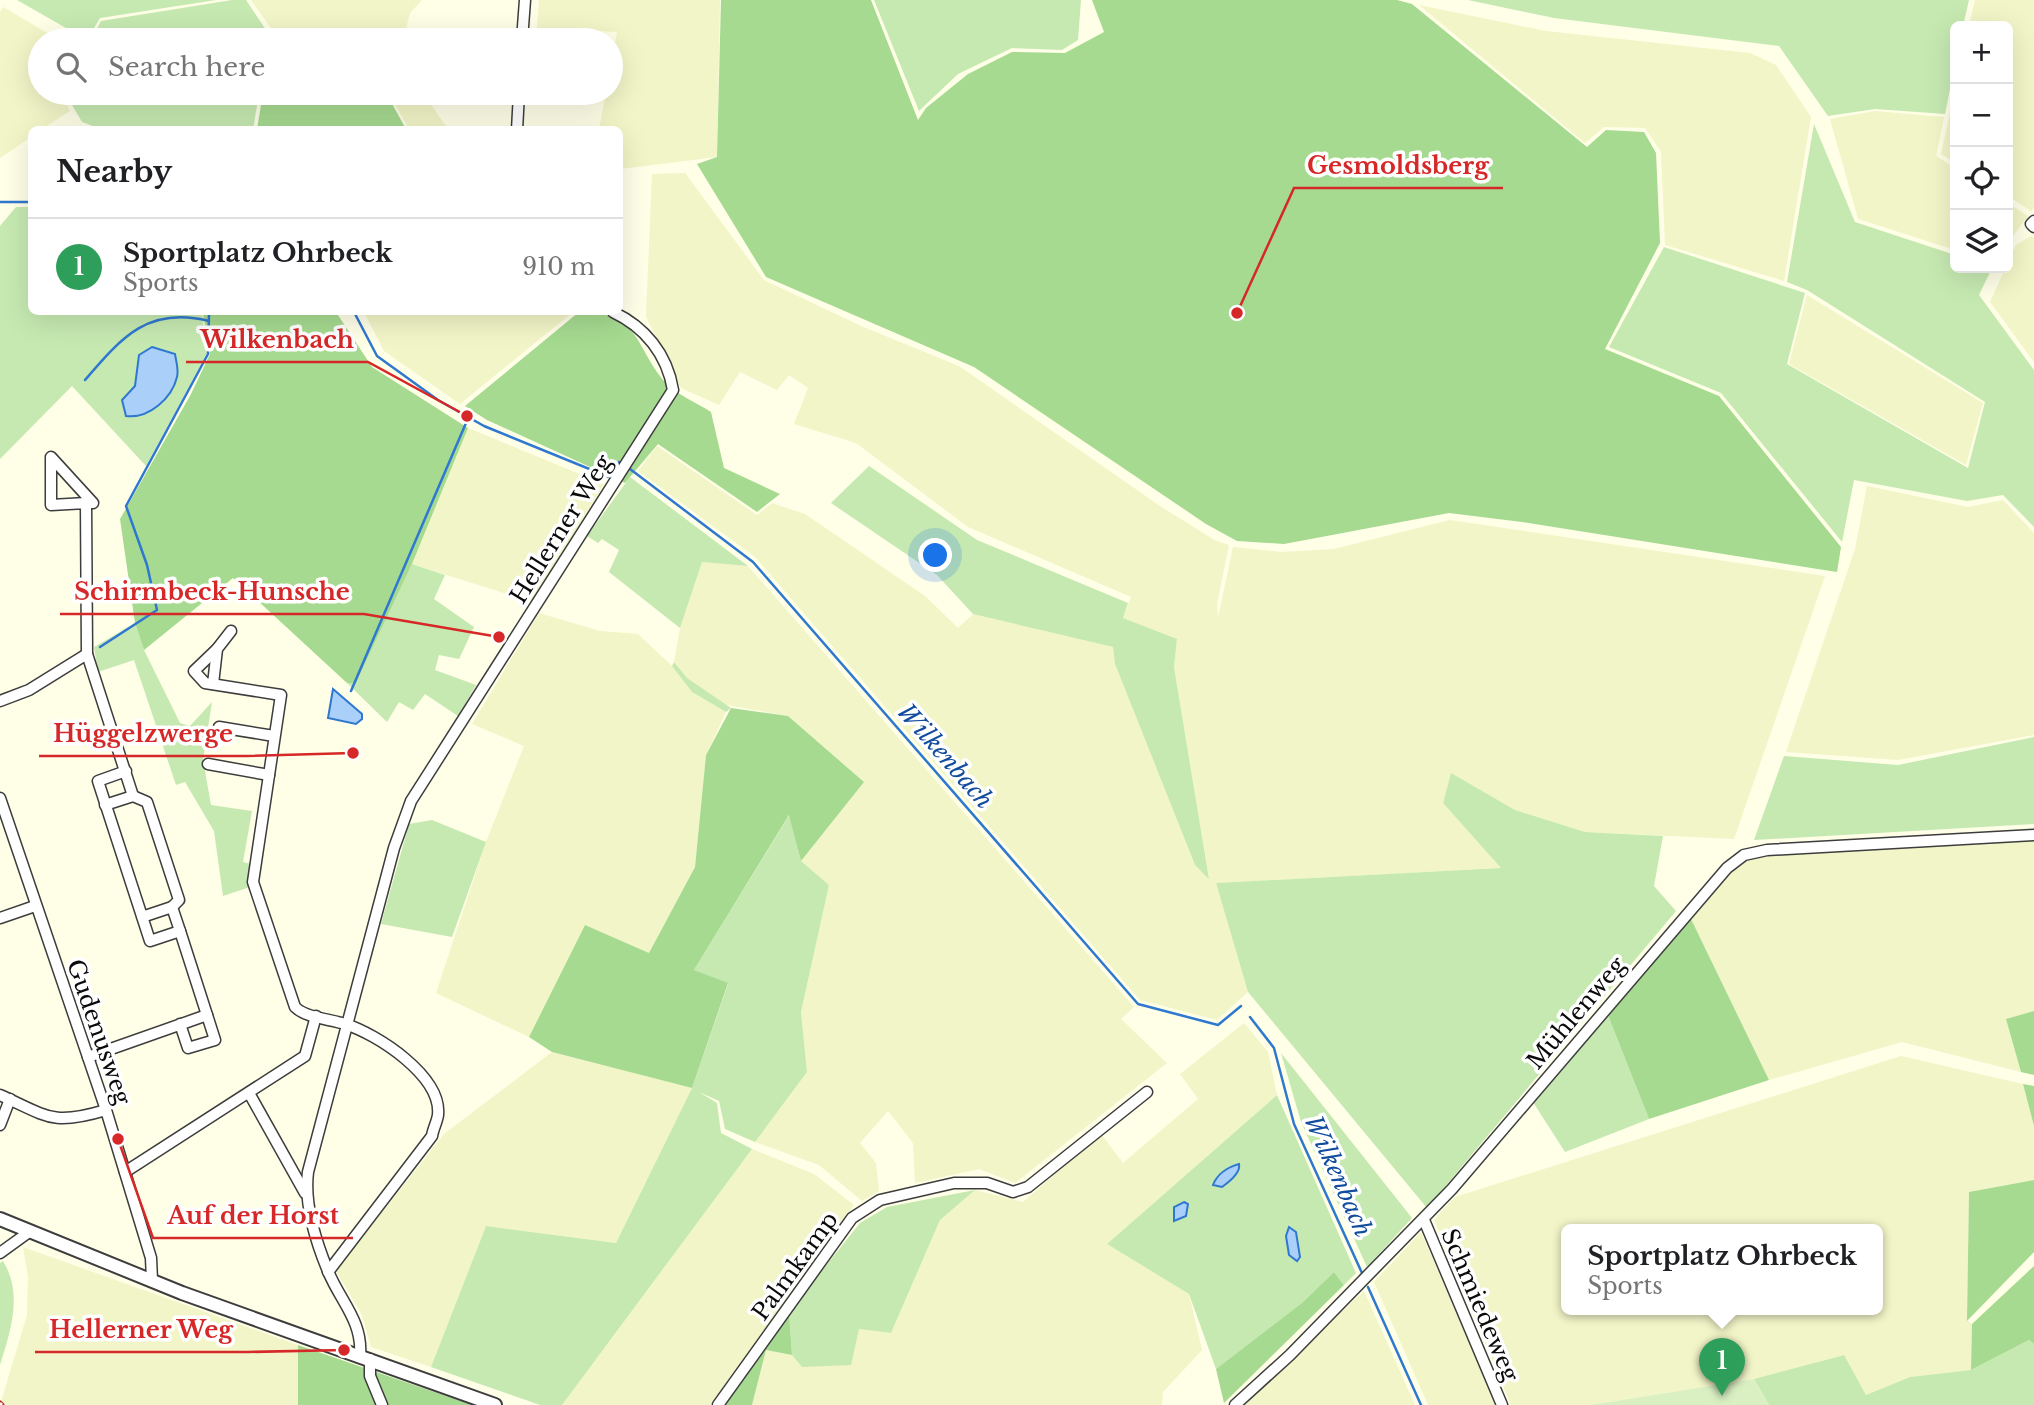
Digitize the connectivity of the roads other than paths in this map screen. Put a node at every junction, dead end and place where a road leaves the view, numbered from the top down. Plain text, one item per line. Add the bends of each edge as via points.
1 (525, 0) edge
2 (523, 28) edge
3 (518, 105) edge
4 (517, 126) edge
5 (2034, 220) edge
6 (2034, 227) edge
7 (617, 315) edge
8 (86, 503) junction
9 (231, 631) dead end
10 (217, 649) junction
11 (87, 654) junction
12 (213, 684) junction
13 (0, 701) edge
14 (219, 727) dead end
15 (274, 736) junction
16 (208, 764) dead end
17 (126, 771) junction
18 (269, 775) junction
19 (133, 796) junction
20 (0, 798) edge
21 (105, 805) junction
22 (3, 816) edge
23 (2034, 835) edge
24 (35, 906) junction
25 (172, 907) junction
26 (142, 917) junction
27 (0, 918) edge
28 (180, 931) junction
29 (207, 1015) junction
30 (316, 1016) junction
31 (180, 1024) junction
32 (347, 1025) junction
33 (88, 1057) junction
34 (1147, 1092) dead end
35 (249, 1093) junction
36 (5, 1097) edge
37 (106, 1110) junction
38 (0, 1125) edge
39 (125, 1172) junction
40 (305, 1193) junction
41 (0, 1219) edge
42 (1424, 1220) junction
43 (29, 1232) junction
44 (0, 1253) edge
45 (328, 1272) junction
46 (152, 1280) junction
47 (365, 1357) junction
48 (382, 1405) edge
49 (495, 1405) edge
50 (718, 1405) edge
51 (1235, 1405) edge
52 (1502, 1405) edge

1 - 2 street
3 - 4 street
5 - 6 street
7 - 32 street, Hellerner Weg via 643,329 660,354 673,390 411,801
8 - 8 street via 93,503 51,457 51,505
8 - 11 street
9 - 10 street
10 - 12 street
10 - 12 street via 194,671 205,683
11 - 13 street via 29,690
11 - 17 street
12 - 15 street via 281,695
14 - 15 street
15 - 18 street
16 - 18 street
17 - 19 street
17 - 21 street via 98,781
18 - 30 street via 253,882 295,1007
19 - 21 street
19 - 25 street via 147,802 179,900
20 - 22 street, Gudenusweg
21 - 26 street
22 - 24 street, Gudenusweg
23 - 42 street, Mühlenweg via 1744,855 1698,899
24 - 27 street
24 - 33 street, Gudenusweg
25 - 26 street
25 - 28 street
26 - 28 street via 150,941
28 - 29 street
29 - 31 street
29 - 31 street via 215,1040 188,1048
30 - 32 street
30 - 35 street via 305,1056
31 - 33 street
32 - 40 street, Hellerner Weg
32 - 45 street via 395,1048 430,1090 438,1112 432,1136
33 - 37 street, Gudenusweg
34 - 50 street, Palmkamp via 1028,1187 1013,1192 987,1183 954,1183 880,1200 852,1217
35 - 39 street
35 - 40 street
36 - 37 street via 50,1118 72,1121
36 - 38 street
37 - 39 street, Gudenusweg
39 - 46 street, Gudenusweg via 151,1258
40 - 45 street
41 - 43 street
42 - 51 street, Mühlenweg
42 - 52 street, Schmiedeweg
43 - 44 street
43 - 46 street
45 - 47 street via 355,1319
46 - 47 street
47 - 48 street
47 - 49 street

